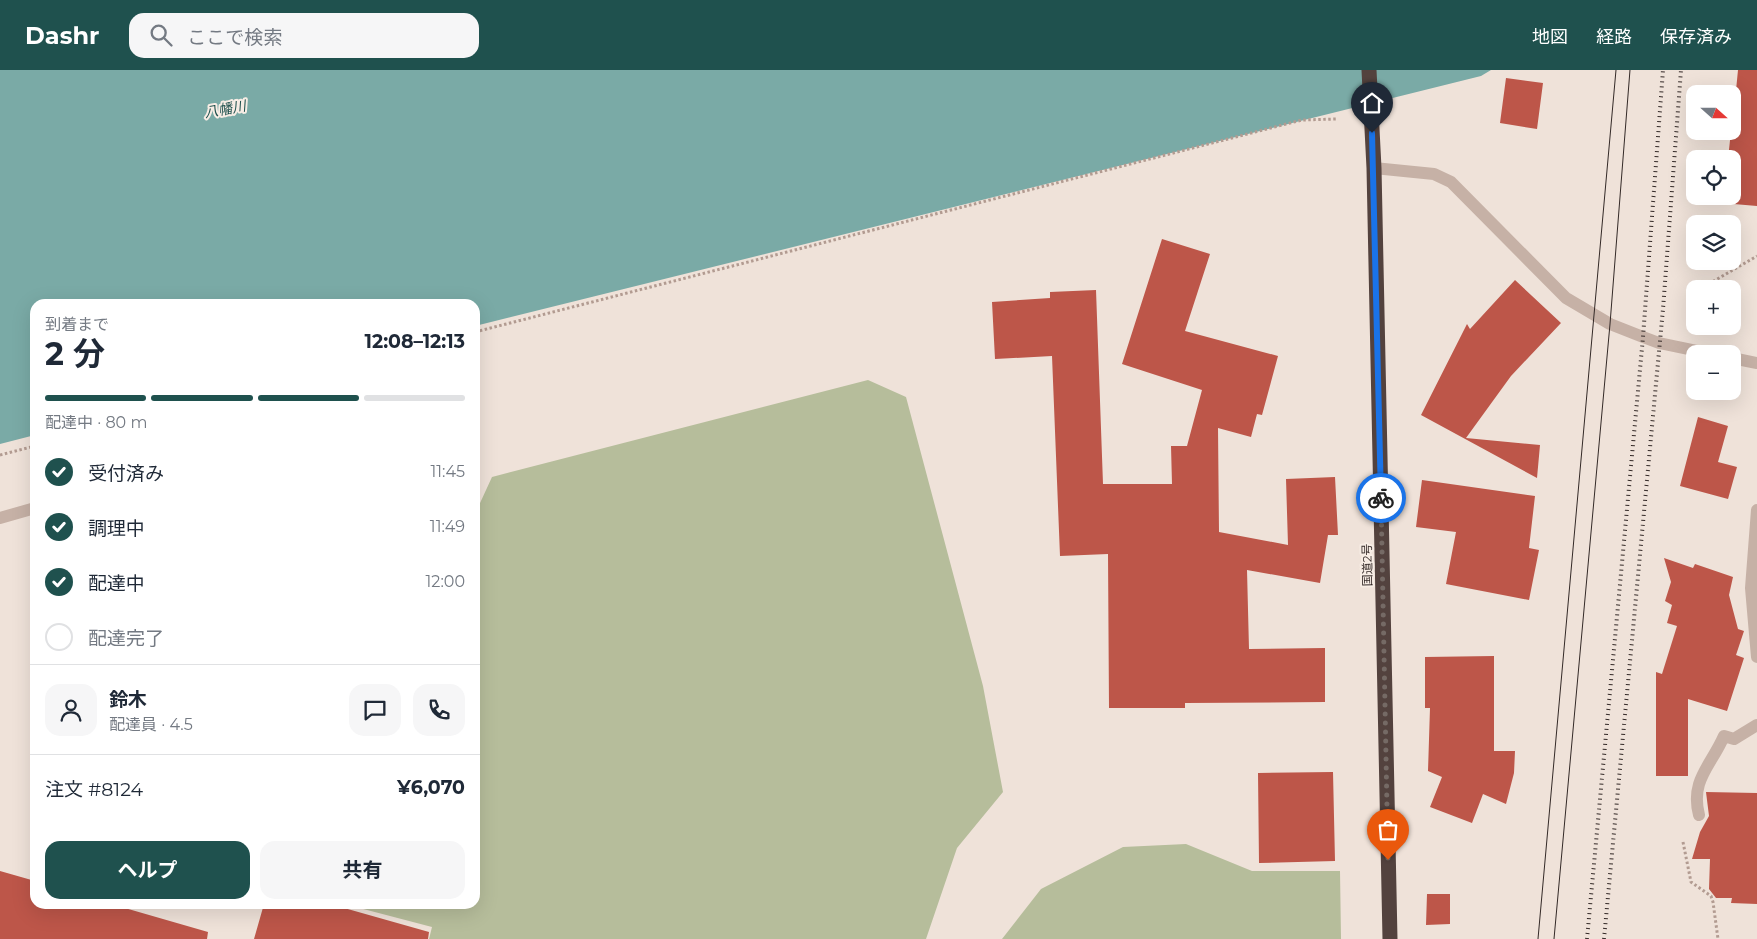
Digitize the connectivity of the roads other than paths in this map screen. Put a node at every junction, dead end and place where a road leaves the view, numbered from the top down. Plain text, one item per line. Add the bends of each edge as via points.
1 (1369, 70) edge
2 (1374, 168) junction
3 (1686, 348) edge
4 (1741, 360) edge
5 (1757, 363) edge
6 (30, 509) edge
7 (1757, 510) edge
8 (0, 518) edge
9 (1757, 657) edge
10 (1757, 725) edge
11 (1699, 815) dead end
12 (1390, 939) edge

1 - 2 highway, 国道2号
2 - 3 street via 1434,174 1451,182 1566,298 1610,324 1643,337
2 - 12 highway, 国道2号
4 - 5 street
6 - 8 street
7 - 9 street via 1751,588
10 - 11 street via 1734,739 1724,736 1698,783 1696,804

